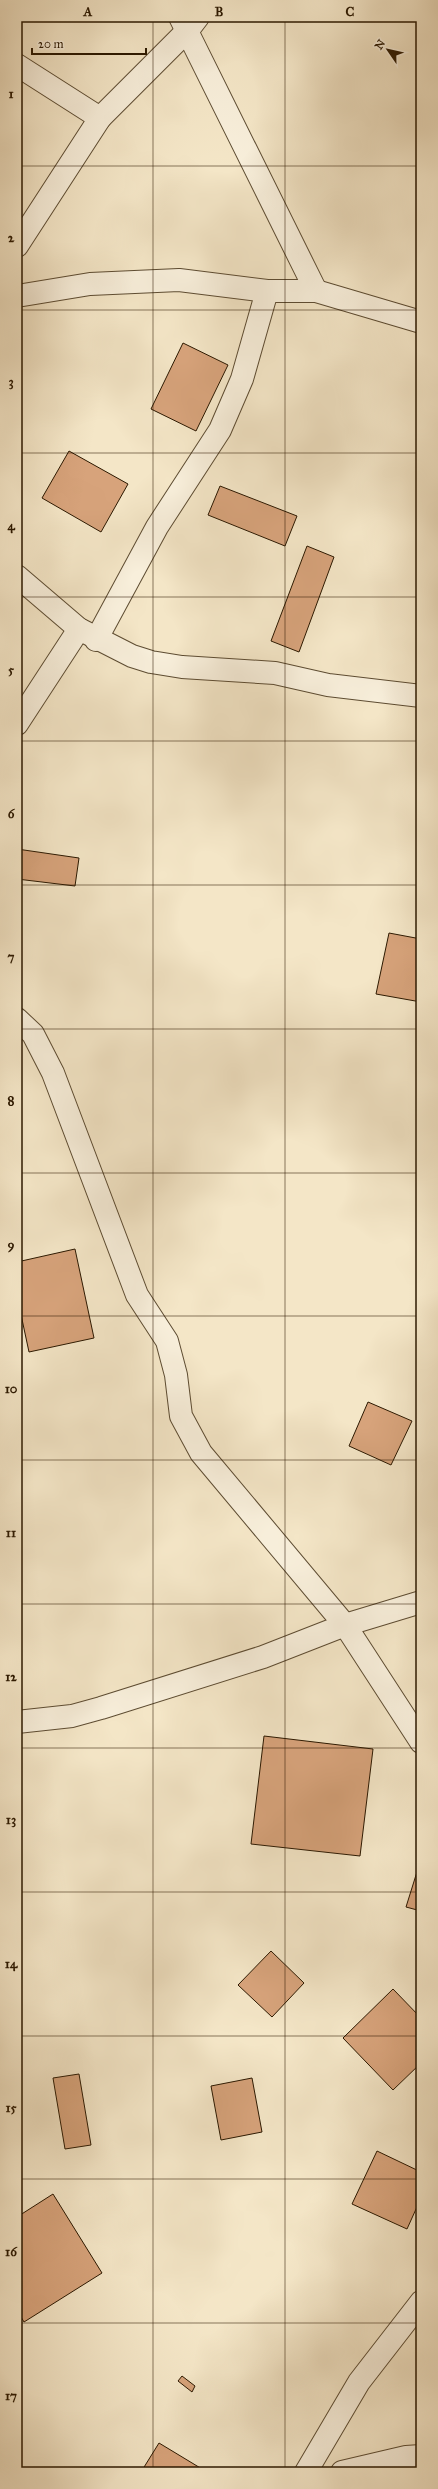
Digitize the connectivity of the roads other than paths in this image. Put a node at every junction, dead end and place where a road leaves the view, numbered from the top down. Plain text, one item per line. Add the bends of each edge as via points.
1 (189, 21) edge
2 (17, 65) edge
3 (100, 118) junction
4 (17, 246) edge
5 (267, 291) junction
6 (316, 291) junction
7 (17, 296) edge
8 (421, 322) edge
9 (17, 576) edge
10 (88, 634) junction
11 (421, 696) edge
12 (17, 724) edge
13 (17, 1019) edge
14 (421, 1602) edge
15 (345, 1625) junction
16 (17, 1722) edge
17 (421, 1742) edge
18 (421, 2302) edge
19 (421, 2456) edge
20 (306, 2472) edge
21 (342, 2472) edge

1 - 3 street
1 - 6 street
2 - 3 street
3 - 4 street
5 - 6 street
5 - 7 street via 179,280 90,284
5 - 10 street via 242,379 220,430
6 - 8 street
9 - 10 street
10 - 11 street via 132,656 163,664 275,673 328,685
10 - 12 street
13 - 15 street via 33,1034 53,1073 137,1294 167,1341 176,1375 180,1416 202,1453
14 - 15 street
15 - 16 street via 263,1657 101,1708 72,1716
15 - 17 street
18 - 20 street via 359,2382
19 - 21 street

